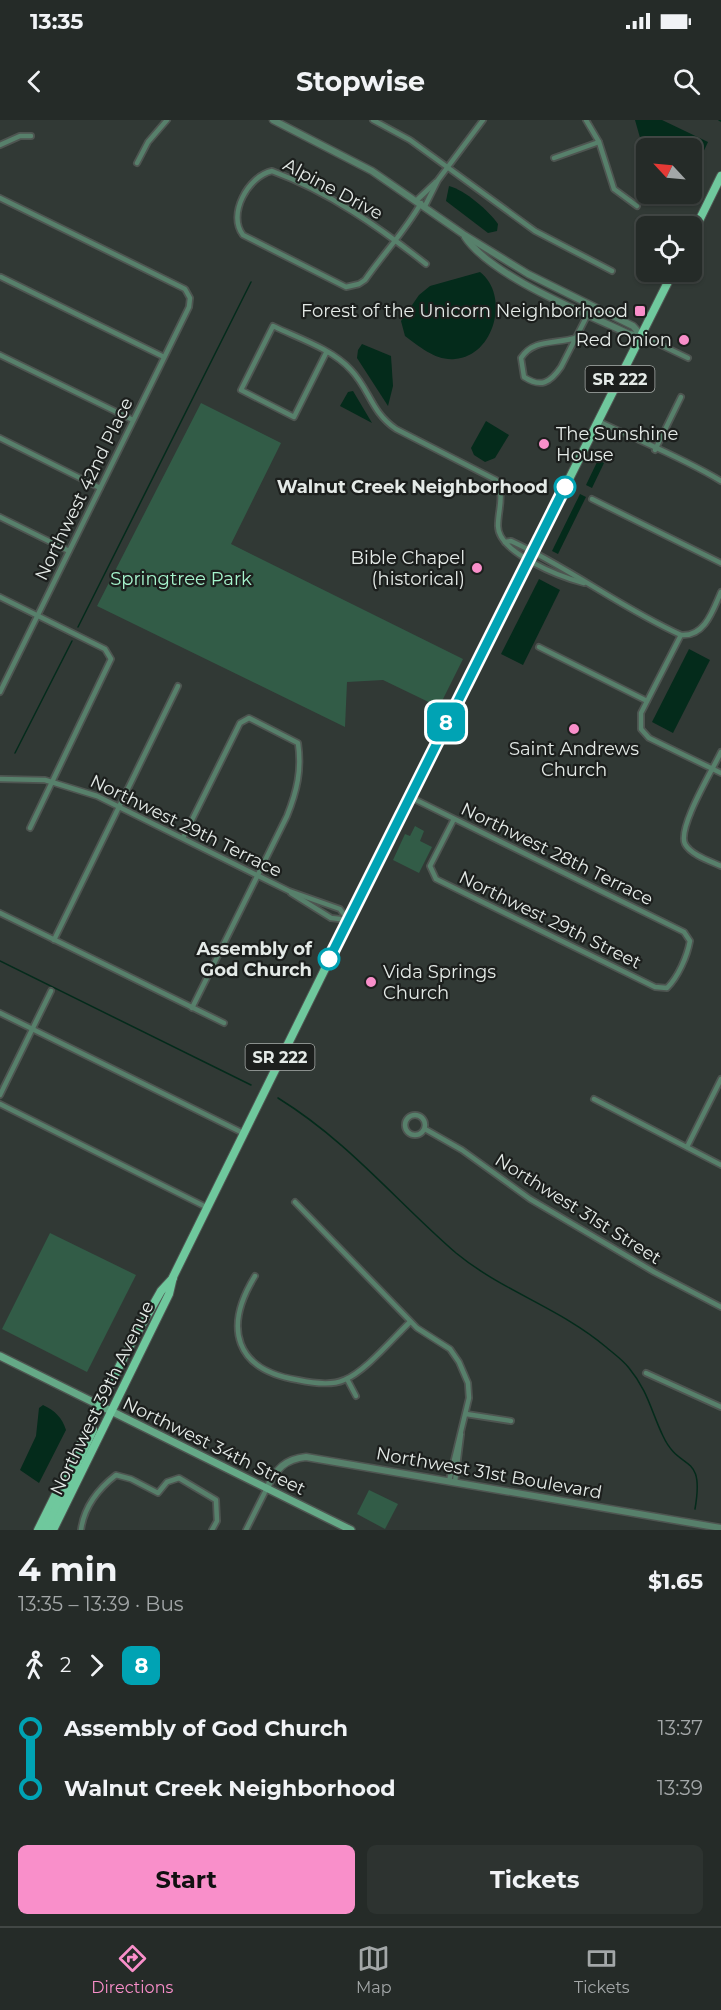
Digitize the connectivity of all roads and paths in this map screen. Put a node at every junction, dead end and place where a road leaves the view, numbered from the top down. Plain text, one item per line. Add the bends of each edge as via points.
1 (167, 120) edge
2 (273, 120) edge
3 (373, 120) edge
4 (483, 120) edge
5 (586, 120) edge
6 (31, 136) dead end
7 (599, 142) junction
8 (0, 144) edge
9 (554, 158) dead end
10 (137, 163) dead end
11 (448, 167) junction
12 (721, 176) edge
13 (438, 180) junction
14 (0, 198) edge
15 (421, 203) junction
16 (637, 206) dead end
17 (701, 216) edge
18 (463, 234) junction
19 (395, 239) junction
20 (426, 264) dead end
21 (612, 271) dead end
22 (2, 277) dead end
23 (668, 282) edge
24 (592, 306) junction
25 (588, 314) junction
26 (642, 336) junction
27 (576, 338) junction
28 (326, 353) junction
29 (0, 355) edge
30 (164, 357) junction
31 (688, 358) dead end
32 (681, 397) dead end
33 (133, 420) junction
34 (597, 421) junction
35 (0, 438) edge
36 (656, 450) junction
37 (721, 473) edge
38 (720, 480) edge
39 (100, 488) junction
40 (592, 499) dead end
41 (0, 517) edge
42 (69, 551) junction
43 (530, 556) junction
44 (721, 563) edge
45 (584, 583) junction
46 (721, 592) edge
47 (0, 597) edge
48 (38, 615) junction
49 (681, 634) junction
50 (539, 647) dead end
51 (178, 686) dead end
52 (0, 692) edge
53 (647, 701) junction
54 (721, 752) edge
55 (713, 769) junction
56 (721, 773) edge
57 (0, 779) edge
58 (53, 782) junction
59 (409, 797) junction
60 (120, 807) junction
61 (454, 819) junction
62 (30, 828) dead end
63 (183, 838) junction
64 (721, 866) edge
65 (258, 875) junction
66 (289, 891) junction
67 (0, 913) edge
68 (348, 920) junction
69 (54, 940) junction
70 (667, 988) joint
71 (51, 991) dead end
72 (192, 1008) junction
73 (0, 1013) edge
74 (224, 1023) dead end
75 (33, 1029) junction
76 (721, 1079) edge
77 (0, 1095) edge
78 (594, 1099) dead end
79 (0, 1104) edge
80 (424, 1129) junction
81 (243, 1133) junction
82 (687, 1147) junction
83 (721, 1165) edge
84 (295, 1202) dead end
85 (206, 1207) junction
86 (255, 1276) dead end
87 (173, 1277) junction
88 (721, 1307) edge
89 (410, 1322) junction
90 (0, 1356) edge
91 (646, 1373) dead end
92 (347, 1379) junction
93 (356, 1396) dead end
94 (100, 1406) junction
95 (721, 1407) edge
96 (111, 1411) junction
97 (466, 1414) junction
98 (511, 1421) dead end
99 (452, 1481) junction
100 (267, 1488) junction
101 (721, 1528) edge
102 (38, 1530) edge
103 (46, 1530) edge
104 (53, 1530) edge
105 (81, 1530) edge
106 (212, 1530) edge
107 (246, 1530) edge
108 (351, 1530) edge

1 - 10 street
2 - 15 street via 362,165
3 - 11 street
4 - 11 street
5 - 7 street
6 - 8 street
7 - 9 street
7 - 16 street via 614,189
11 - 13 street
11 - 21 street via 535,231
12 - 17 main road
13 - 15 street
13 - 15 street
14 - 30 street, Northwest 42nd Place via 185,289 189,307
15 - 18 street
15 - 19 street
18 - 24 street via 528,274
18 - 25 street via 504,270
19 - 19 street, Alpine Drive via 362,216 272,171 260,173 251,183 236,217 236,227 243,235 345,287 365,280
19 - 20 street
22 - 30 street
23 - 26 main road, Northwest 39th Avenue / SR 222
24 - 25 street
24 - 26 street via 633,326
25 - 26 street via 629,334
25 - 27 street
26 - 31 street
26 - 34 main road, Northwest 39th Avenue / SR 222
27 - 27 street via 550,381 535,383 524,376 521,358 527,349 535,344
28 - 28 street via 294,417 241,390 273,326
28 - 43 street via 340,359 356,375 381,419 496,480 501,488 499,536 508,547
29 - 33 street
30 - 33 street, Northwest 42nd Place
32 - 36 street
33 - 39 street, Northwest 42nd Place
34 - 36 street
34 - 43 main road, Northwest 39th Avenue / SR 222
35 - 39 street
36 - 38 street
37 - 38 street
39 - 42 street, Northwest 42nd Place
40 - 44 street
41 - 42 street
42 - 48 street, Northwest 42nd Place
43 - 45 street via 563,577
43 - 45 street via 564,568
43 - 59 main road, Northwest 39th Avenue / SR 222
45 - 49 street
46 - 49 street via 700,630
47 - 48 street
48 - 52 street, Northwest 42nd Place
48 - 58 street via 105,649 111,659
49 - 53 street
50 - 53 street
51 - 60 street
53 - 55 street via 639,721 649,738
54 - 55 street
55 - 56 street
55 - 64 street via 684,827 684,842 690,850
57 - 58 street, Northwest 29th Terrace
58 - 60 street, Northwest 29th Terrace
58 - 62 street
59 - 61 street, Northwest 28th Terrace
59 - 68 main road, Northwest 39th Avenue / SR 222
60 - 63 street, Northwest 29th Terrace
60 - 69 street
61 - 70 street, Northwest 28th Terrace via 684,932 690,941 688,952
61 - 70 street, Northwest 29th Street via 430,866 436,879 655,987
63 - 65 street, Northwest 29th Terrace
63 - 65 street via 231,736 249,718 298,743 300,771 297,791
65 - 66 street, Northwest 29th Terrace
65 - 72 street
66 - 68 street, Northwest 29th Terrace via 331,918
66 - 68 street, Northwest 29th Terrace via 340,909
67 - 69 street
68 - 81 main road, Northwest 39th Avenue / SR 222
69 - 72 street
71 - 75 street
72 - 74 street
73 - 75 street
75 - 77 street
75 - 81 street
76 - 82 street
78 - 82 street
79 - 85 street
80 - 80 street, Northwest 31st Street via 422,1117 407,1119 410,1134 417,1135
80 - 88 street, Northwest 31st Street via 462,1150 530,1199
81 - 85 main road, Northwest 39th Avenue / SR 222
82 - 83 street
84 - 89 street
85 - 87 main road, Northwest 39th Avenue / SR 222
86 - 92 street via 241,1301 237,1320 239,1336 253,1363 264,1372 284,1378 325,1383
87 - 94 main road, Northwest 39th Avenue / SR 222 via 161,1291
87 - 96 main road, Northwest 39th Avenue / SR 222 via 169,1294
89 - 92 street
89 - 97 street via 450,1349 459,1362 468,1383
90 - 94 main road, Northwest 34th Street
91 - 95 street
92 - 93 street
94 - 96 main road, Northwest 34th Street
94 - 102 main road, Northwest 39th Avenue / SR 222
94 - 103 main road, Northwest 39th Avenue via 99,1417
96 - 100 main road, Northwest 34th Street
96 - 104 main road, Northwest 39th Avenue / SR 222
97 - 98 street
97 - 99 street
99 - 100 street, Northwest 31st Boulevard via 306,1457 280,1466
99 - 101 street, Northwest 31st Boulevard
100 - 107 street
100 - 108 main road, Northwest 34th Street
105 - 106 street via 90,1503 102,1485 116,1475 158,1493 167,1482 180,1478 192,1483 216,1500 217,1521

